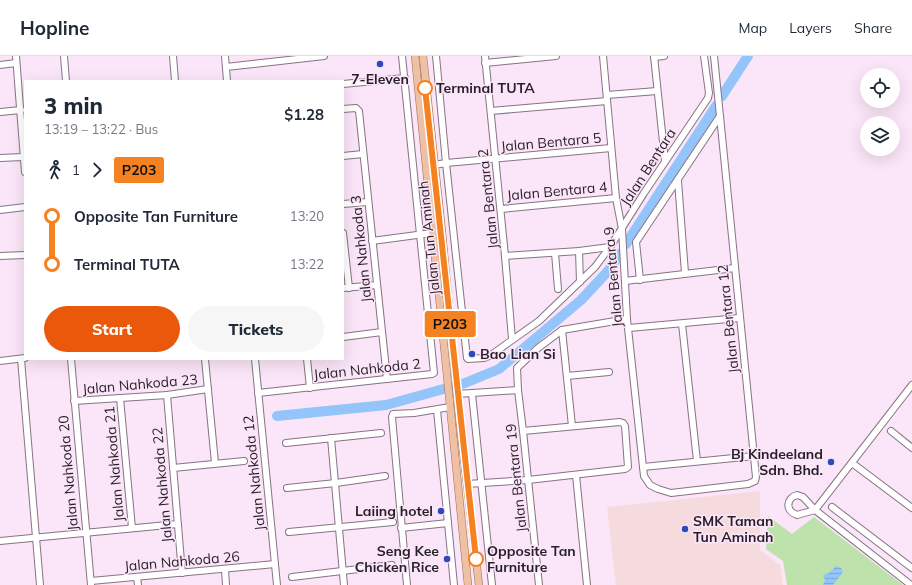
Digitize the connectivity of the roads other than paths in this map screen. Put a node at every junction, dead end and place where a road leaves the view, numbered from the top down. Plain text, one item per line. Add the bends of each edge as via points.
1 (66, 56) edge
2 (173, 56) edge
3 (225, 56) edge
4 (324, 56) edge
5 (402, 56) edge
6 (415, 56) edge
7 (423, 56) edge
8 (436, 56) edge
9 (485, 56) edge
10 (556, 56) edge
11 (603, 56) edge
12 (664, 56) edge
13 (704, 56) edge
14 (714, 56) edge
15 (654, 57) edge
16 (16, 59) edge
17 (485, 63) junction
18 (0, 65) edge
19 (226, 67) junction
20 (405, 78) junction
21 (66, 80) edge
22 (175, 80) edge
23 (227, 80) edge
24 (344, 84) edge
25 (657, 91) junction
26 (607, 98) junction
27 (344, 109) edge
28 (21, 110) junction
29 (491, 111) junction
30 (0, 112) edge
31 (720, 116) junction
32 (610, 148) junction
33 (363, 154) junction
34 (344, 156) edge
35 (24, 157) joint
36 (0, 158) edge
37 (495, 159) junction
38 (665, 161) junction
39 (434, 164) junction
40 (446, 164) junction
41 (678, 181) junction
42 (616, 198) junction
43 (368, 202) junction
44 (344, 204) edge
45 (24, 207) edge
46 (501, 209) junction
47 (0, 210) edge
48 (622, 229) junction
49 (432, 233) junction
50 (420, 234) junction
51 (372, 241) junction
52 (610, 247) junction
53 (344, 251) edge
54 (579, 251) junction
55 (555, 253) junction
56 (24, 255) edge
57 (0, 256) edge
58 (505, 256) junction
59 (735, 268) junction
60 (685, 273) junction
61 (640, 280) junction
62 (625, 281) junction
63 (580, 282) junction
64 (377, 286) junction
65 (346, 288) edge
66 (558, 289) dead end
67 (739, 318) junction
68 (627, 319) junction
69 (682, 324) junction
70 (629, 328) junction
71 (562, 330) junction
72 (382, 332) junction
73 (344, 337) edge
74 (512, 339) junction
75 (23, 358) edge
76 (71, 360) edge
77 (206, 360) edge
78 (255, 360) edge
79 (307, 360) edge
80 (0, 361) edge
81 (609, 372) dead end
82 (567, 376) junction
83 (387, 379) junction
84 (912, 385) edge
85 (310, 388) junction
86 (208, 389) junction
87 (518, 390) junction
88 (258, 393) junction
89 (457, 394) junction
90 (472, 394) junction
91 (167, 395) junction
92 (120, 398) junction
93 (74, 402) junction
94 (450, 407) junction
95 (437, 410) junction
96 (572, 426) junction
97 (523, 431) junction
98 (891, 431) dead end
99 (381, 433) dead end
100 (331, 438) junction
101 (286, 443) dead end
102 (912, 448) edge
103 (754, 456) junction
104 (244, 461) dead end
105 (697, 461) junction
106 (852, 462) junction
107 (215, 463) junction
108 (643, 467) junction
109 (173, 468) junction
110 (576, 475) junction
111 (384, 476) dead end
112 (528, 480) junction
113 (336, 483) junction
114 (467, 484) junction
115 (482, 484) junction
116 (287, 488) dead end
117 (658, 489) joint
118 (832, 507) dead end
119 (912, 508) edge
120 (393, 522) dead end
121 (448, 523) junction
122 (178, 524) junction
123 (132, 528) junction
124 (340, 528) junction
125 (401, 528) junction
126 (289, 532) dead end
127 (85, 533) junction
128 (36, 537) junction
129 (0, 541) edge
130 (275, 564) junction
131 (392, 566) dead end
132 (912, 568) edge
133 (225, 569) junction
134 (342, 571) junction
135 (182, 573) junction
136 (137, 577) junction
137 (292, 577) dead end
138 (91, 583) edge
139 (40, 585) edge
140 (138, 585) edge
141 (226, 585) edge
142 (277, 585) edge
143 (344, 585) edge
144 (407, 585) edge
145 (454, 585) edge
146 (468, 585) edge
147 (479, 585) edge
148 (492, 585) edge
149 (539, 585) edge
150 (587, 585) edge
151 (911, 585) edge

1 - 21 street
2 - 22 street
3 - 19 street
4 - 19 street
5 - 20 street, Jalan Nahkoda 2
6 - 49 main road, Jalan Tun Aminah
7 - 39 main road, Jalan Tun Aminah
8 - 40 street
9 - 17 street, Jalan Bentara 2
10 - 17 street
11 - 26 street, Jalan Bentara 9
12 - 15 street
13 - 38 street, Jalan Bentara via 708,98
14 - 31 street, Jalan Bentara 12
15 - 25 street
16 - 18 street
16 - 28 street
17 - 29 street, Jalan Bentara 2
19 - 23 street
20 - 24 street
20 - 50 street, Jalan Nahkoda 2
25 - 26 street
25 - 38 street
26 - 29 street
26 - 32 street, Jalan Bentara 9
27 - 33 street, Jalan Nahkoda 3 via 356,108 359,111
28 - 30 street
28 - 35 street
29 - 37 street, Jalan Bentara 2
31 - 41 street
31 - 59 street, Jalan Bentara 12
32 - 37 street, Jalan Bentara 5
32 - 42 street, Jalan Bentara 9
33 - 34 street
33 - 43 street, Jalan Nahkoda 3
35 - 36 street
37 - 40 street, Jalan Bentara 5
37 - 46 street, Jalan Bentara 2
38 - 48 street, Jalan Bentara
39 - 40 street, Jalan Bentara 5
39 - 89 main road, Jalan Tun Aminah
40 - 74 street, Jalan Bentara via 466,356 468,359 484,358
41 - 60 street
41 - 61 street via 636,242
42 - 46 street, Jalan Bentara 4
42 - 48 street, Jalan Bentara 9
43 - 44 street
43 - 51 street, Jalan Nahkoda 3
45 - 47 street
46 - 58 street, Jalan Bentara 2
48 - 52 street, Jalan Bentara
48 - 62 street, Jalan Bentara 9
49 - 50 street
49 - 94 main road, Jalan Tun Aminah
50 - 51 street
50 - 83 street, Jalan Nahkoda 2 via 434,373
51 - 64 street, Jalan Nahkoda 3
52 - 54 street
52 - 63 street, Jalan Bentara via 595,268
53 - 65 street
54 - 55 street
54 - 63 street
55 - 58 street
55 - 66 street
56 - 57 street
58 - 74 street, Jalan Bentara 2
59 - 60 street
59 - 67 street, Jalan Bentara 12
60 - 61 street
61 - 62 street
62 - 68 street, Jalan Bentara 9
63 - 74 street, Jalan Bentara via 546,316
64 - 65 street
64 - 72 street, Jalan Nahkoda 3
67 - 69 street
67 - 103 street, Jalan Bentara 12
68 - 70 street, Jalan Bentara 9
68 - 71 street
69 - 70 street
69 - 105 street
70 - 108 street, Jalan Bentara 9
71 - 82 street
71 - 87 street, Jalan Bentara 19 via 517,368
72 - 73 street
72 - 83 street, Jalan Nahkoda 3
75 - 80 street
75 - 128 street
76 - 93 street, Jalan Nahkoda 20
77 - 86 street
78 - 88 street, Jalan Nahkoda 12
79 - 85 street
81 - 82 street
82 - 96 street
83 - 85 street, Jalan Nahkoda 2
84 - 106 street
85 - 88 street, Jalan Nahkoda 2
86 - 91 street, Jalan Nahkoda 23
86 - 107 street
87 - 90 street
87 - 97 street, Jalan Bentara 19
88 - 130 street, Jalan Nahkoda 12
89 - 90 street
89 - 114 main road, Jalan Tun Aminah
90 - 115 street
91 - 92 street, Jalan Nahkoda 23
91 - 109 street, Jalan Nahkoda 22
92 - 93 street, Jalan Nahkoda 23
92 - 123 street, Jalan Nahkoda 21
93 - 127 street, Jalan Nahkoda 20
94 - 95 street
94 - 146 main road, Jalan Tun Aminah
95 - 121 street
95 - 125 street via 397,413 392,417
96 - 97 street
96 - 110 street via 620,422 625,426 628,467
97 - 112 street, Jalan Bentara 19
98 - 102 street
99 - 100 street
100 - 101 street
100 - 113 street
103 - 105 street
103 - 117 street, Jalan Bentara 12 via 756,477 752,483 671,493
104 - 107 street
105 - 108 street
106 - 119 street
106 - 151 street via 815,510
107 - 109 street
108 - 117 street, Jalan Bentara 9 via 644,476 650,485
109 - 122 street, Jalan Nahkoda 22
110 - 112 street
110 - 150 street
111 - 113 street
112 - 115 street
112 - 149 street, Jalan Bentara 19
113 - 116 street
113 - 124 street
114 - 115 street
114 - 147 main road, Jalan Tun Aminah
115 - 148 street
118 - 132 street
120 - 124 street
121 - 125 street
121 - 145 street
122 - 123 street
122 - 135 street, Jalan Nahkoda 22
123 - 127 street
124 - 126 street
124 - 134 street
125 - 144 street
127 - 128 street
127 - 138 street, Jalan Nahkoda 20
128 - 129 street
128 - 139 street
130 - 133 street, Jalan Nahkoda 26
130 - 142 street, Jalan Nahkoda 12
131 - 134 street
133 - 135 street, Jalan Nahkoda 26
133 - 141 street
134 - 137 street
134 - 143 street
135 - 136 street, Jalan Nahkoda 26
136 - 138 street, Jalan Nahkoda 26
136 - 140 street

